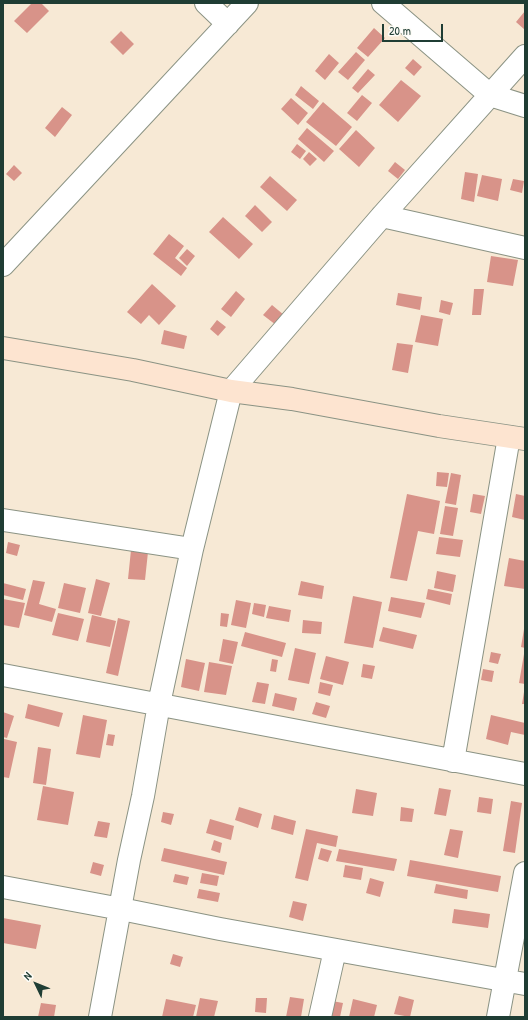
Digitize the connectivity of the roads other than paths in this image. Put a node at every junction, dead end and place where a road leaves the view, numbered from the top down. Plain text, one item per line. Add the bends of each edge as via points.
1 (206, 3) edge
2 (247, 3) edge
3 (383, 3) edge
4 (228, 24) junction
5 (525, 56) edge
6 (490, 95) junction
7 (525, 106) edge
8 (382, 216) junction
9 (525, 248) edge
10 (3, 265) edge
11 (3, 348) edge
12 (230, 391) junction
13 (517, 438) edge
14 (3, 520) edge
15 (192, 549) junction
16 (3, 675) edge
17 (159, 704) junction
18 (453, 761) junction
19 (525, 774) edge
20 (525, 873) edge
21 (3, 887) edge
22 (121, 909) junction
23 (335, 950) junction
24 (515, 983) edge
25 (100, 1017) edge
26 (320, 1017) edge
27 (498, 1017) edge

1 - 4 street
2 - 4 street
3 - 6 street
4 - 10 street
5 - 6 street
6 - 7 street
6 - 8 street
8 - 9 street
8 - 12 street
11 - 12 street via 132,370
12 - 13 street via 292,399
12 - 15 street
13 - 18 street
14 - 15 street
15 - 17 street
16 - 17 street
17 - 18 street
17 - 22 street via 144,796
18 - 19 street
20 - 24 street
21 - 22 street
22 - 23 street
22 - 25 street
23 - 24 street
23 - 26 street
24 - 27 street

